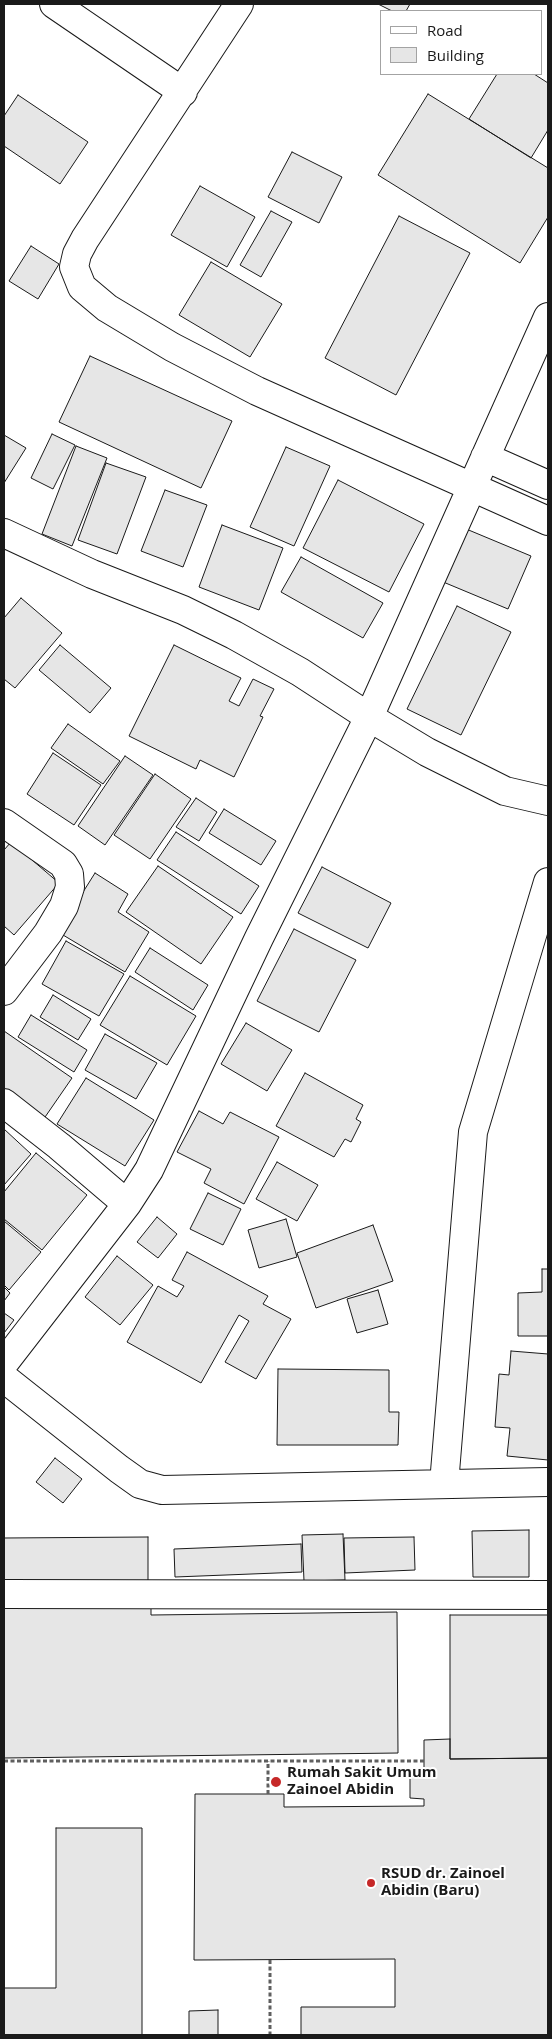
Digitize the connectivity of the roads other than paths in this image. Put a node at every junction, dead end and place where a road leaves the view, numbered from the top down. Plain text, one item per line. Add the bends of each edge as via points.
1 (54, 4) edge
2 (239, 4) edge
3 (183, 92) junction
4 (548, 317) edge
5 (485, 457) junction
6 (548, 485) edge
7 (472, 487) junction
8 (548, 521) edge
9 (4, 533) edge
10 (368, 717) junction
11 (548, 801) edge
12 (4, 823) edge
13 (548, 882) edge
14 (4, 992) edge
15 (4, 1103) edge
16 (127, 1204) junction
17 (4, 1363) edge
18 (4, 1378) edge
19 (548, 1482) edge
20 (444, 1484) junction
21 (4, 1594) edge
22 (548, 1595) edge

1 - 3 street
2 - 3 street
3 - 7 street via 77,254 74,267 82,287 107,308 172,347 257,391
4 - 5 street
5 - 6 street
5 - 7 street
7 - 8 street
7 - 10 street
9 - 10 street via 234,635 300,672
10 - 11 street via 427,752 505,791
10 - 16 street via 149,1170
12 - 14 street via 63,864 69,874 70,887 64,906 48,933
13 - 20 street via 473,1132
15 - 16 street
16 - 17 street
18 - 20 street via 140,1484 162,1490
19 - 20 street
21 - 22 street

